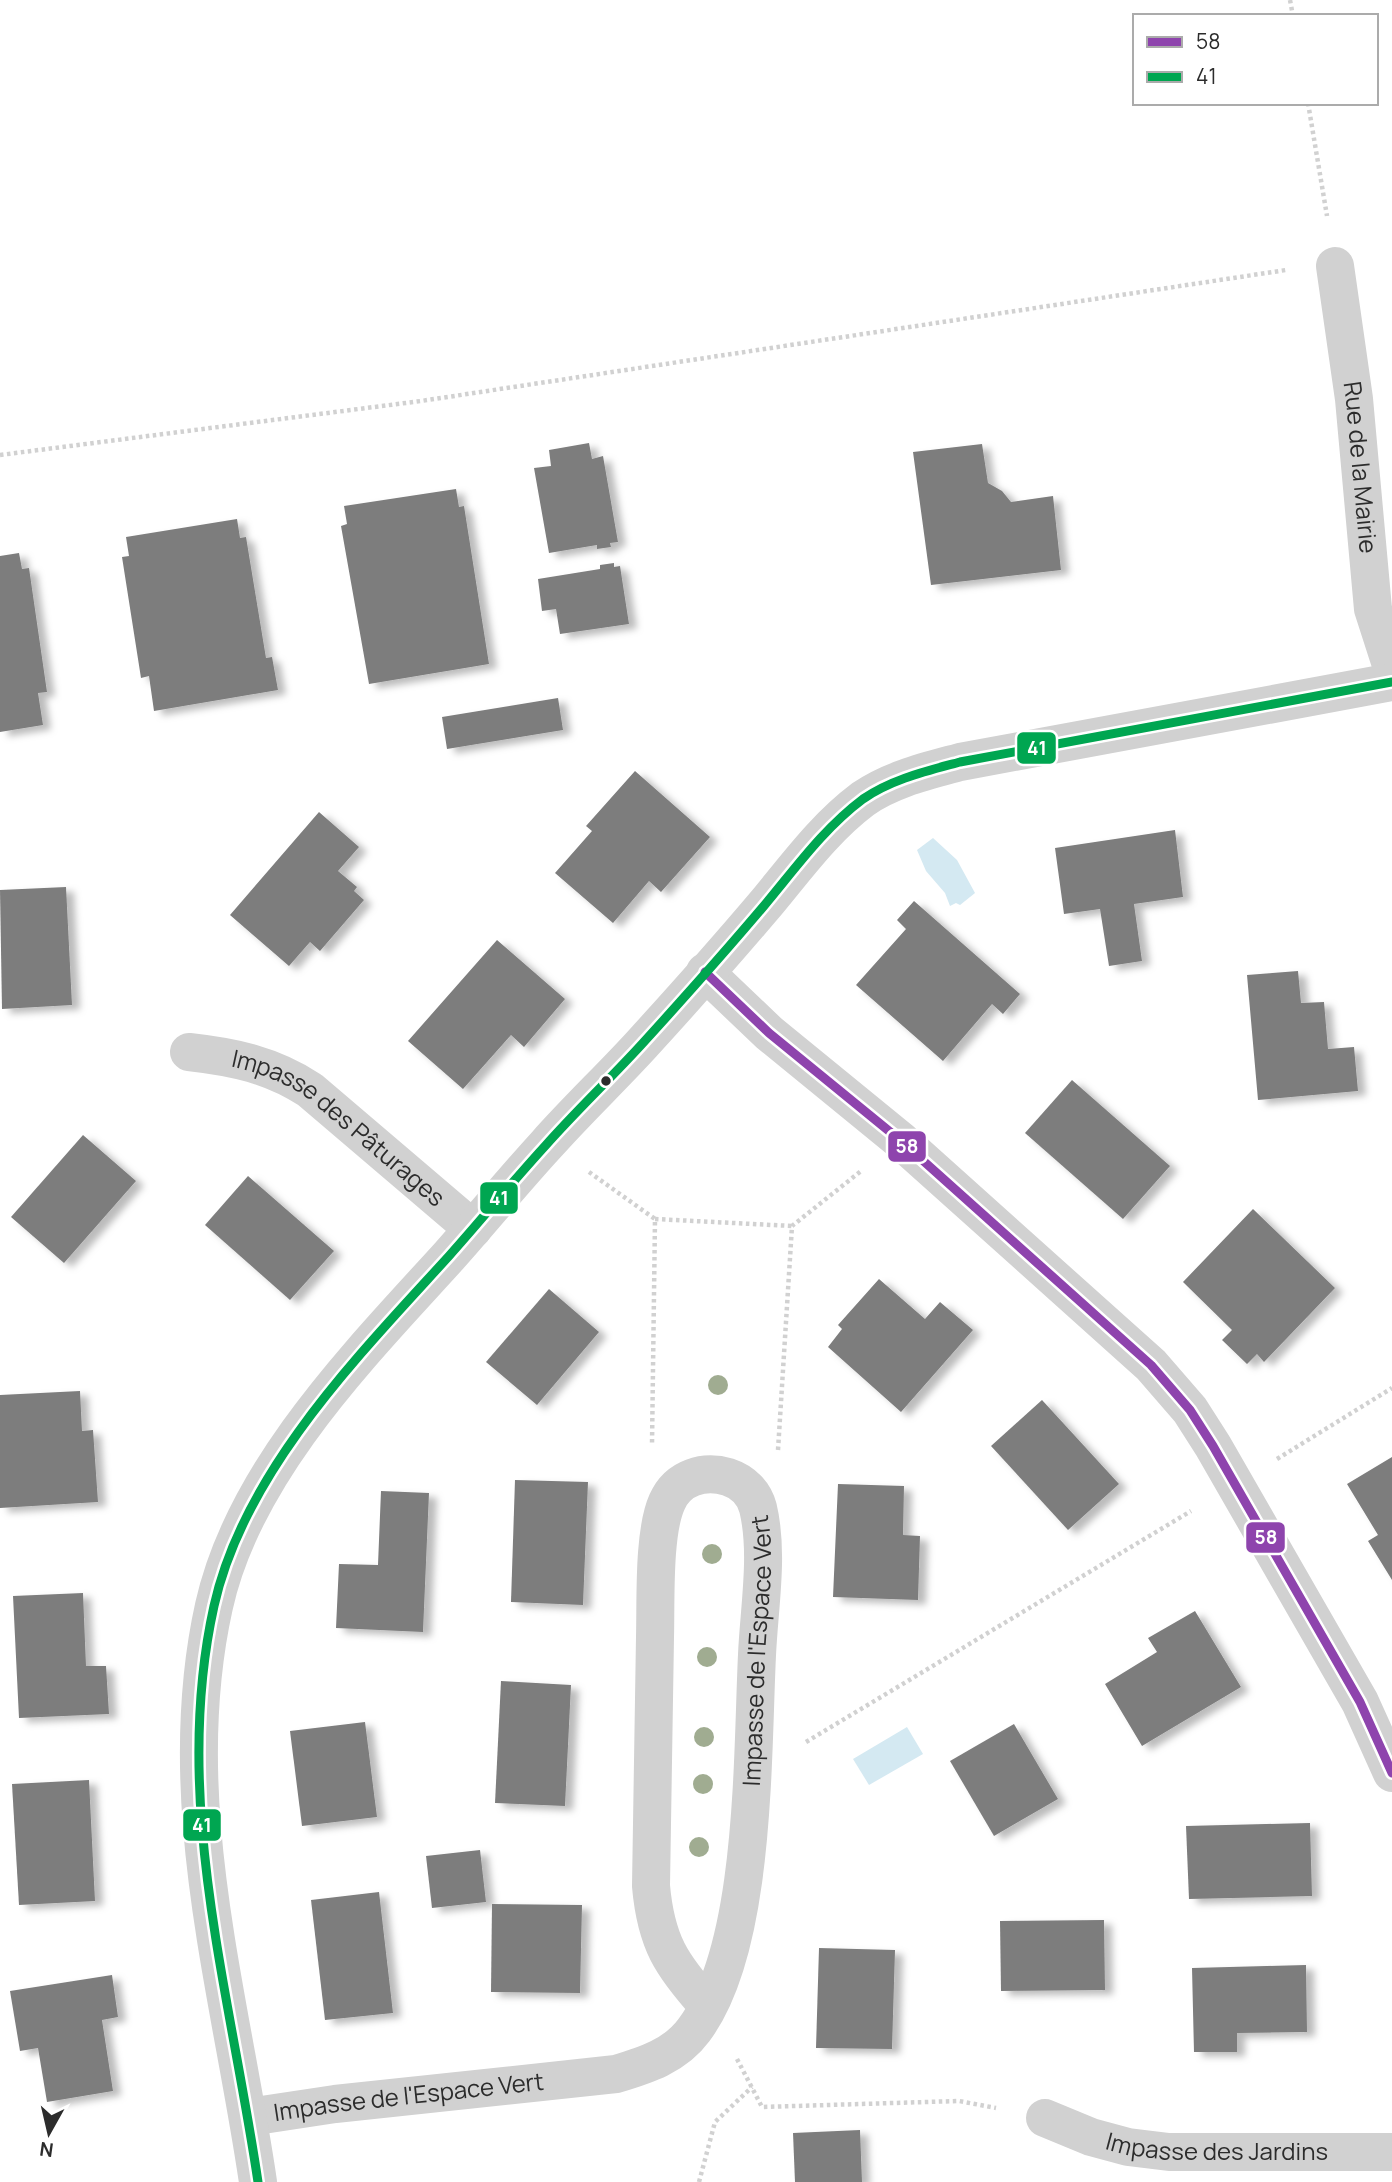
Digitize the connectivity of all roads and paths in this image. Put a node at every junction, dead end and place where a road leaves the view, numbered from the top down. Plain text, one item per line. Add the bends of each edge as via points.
1 (1308, 105) edge
2 (1335, 266) junction
3 (0, 455) edge
4 (1392, 668) edge
5 (1392, 682) edge
6 (705, 972) junction
7 (189, 1052) dead end
8 (900, 1140) junction
9 (548, 1143) junction
10 (655, 1219) junction
11 (792, 1226) junction
12 (473, 1229) junction
13 (1392, 1388) edge
14 (1234, 1485) junction
15 (667, 1503) junction
16 (757, 1505) junction
17 (752, 1769) junction
18 (1392, 1773) edge
19 (708, 2006) junction
20 (752, 2087) junction
21 (248, 2117) junction
22 (1045, 2118) joint
23 (1392, 2152) edge
24 (258, 2182) edge
25 (699, 2182) edge

1 - 2 path
2 - 3 path via 1279,270 421,401
2 - 4 street, Rue de la Mairie via 1354,399 1373,609
5 - 6 street via 960,762 897,780 838,820
6 - 8 street via 769,1033
6 - 9 street
7 - 12 street, Impasse des Pâturages via 253,1062 284,1073
8 - 11 path
8 - 14 street via 1151,1364 1190,1410
9 - 10 path
9 - 12 street
10 - 11 path
10 - 15 path via 652,1442
11 - 16 path via 779,1448
12 - 21 street via 372,1340 290,1445 240,1531 214,1604 201,1693 200,1810 215,1946
13 - 14 path
14 - 17 path via 783,1756
14 - 18 street via 1360,1702
15 - 16 street, Impasse de l'Espace Vert via 676,1488 691,1477 715,1473 748,1488
15 - 19 street via 656,1583 652,1896 663,1947
16 - 17 street, Impasse de l'Espace Vert via 761,1577
17 - 19 street, Impasse de l'Espace Vert via 736,1923
19 - 20 path
19 - 21 street, Impasse de l'Espace Vert via 676,2049 617,2074
20 - 22 path via 762,2107 959,2101
20 - 25 path via 715,2122
21 - 24 street
22 - 23 street, Impasse des Jardins via 1091,2137 1169,2152

